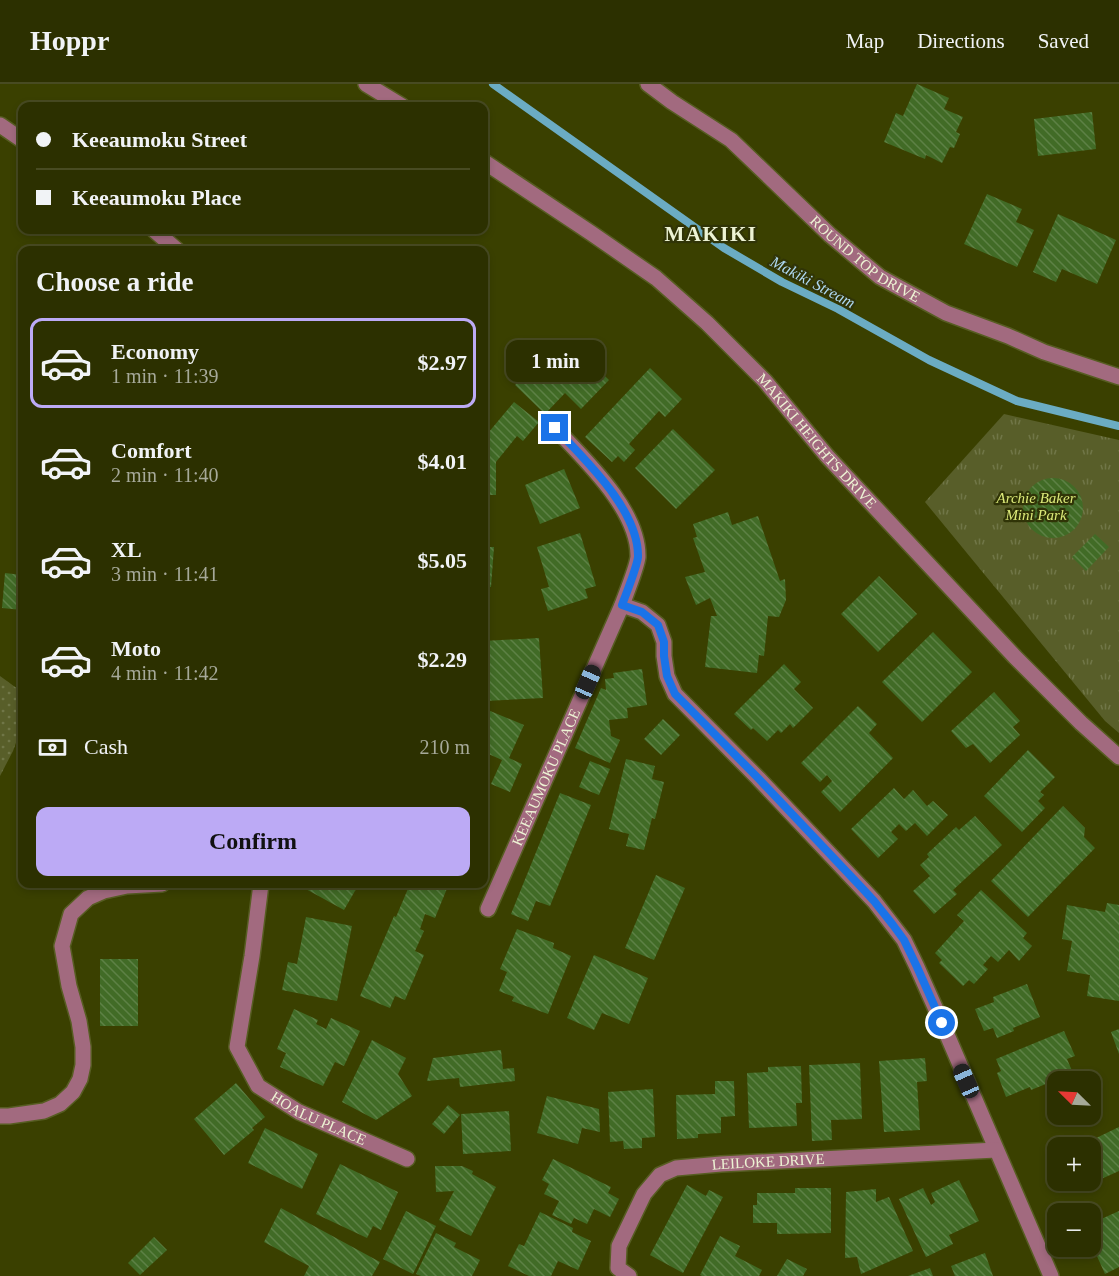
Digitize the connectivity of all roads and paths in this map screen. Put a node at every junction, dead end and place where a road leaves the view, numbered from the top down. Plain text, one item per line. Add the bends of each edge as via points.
1 (366, 84) edge
2 (648, 84) edge
3 (395, 102) edge
4 (0, 125) edge
5 (18, 137) edge
6 (488, 164) edge
7 (159, 234) edge
8 (172, 246) edge
9 (1119, 377) edge
10 (555, 428) dead end
11 (622, 605) junction
12 (1119, 757) edge
13 (118, 888) edge
14 (260, 888) edge
15 (488, 909) dead end
16 (0, 1116) edge
17 (996, 1150) junction
18 (407, 1159) dead end
19 (629, 1276) edge
20 (1051, 1276) edge

1 - 3 street
2 - 9 street, ROUND TOP DRIVE via 731,140 880,277 946,313
4 - 5 street
6 - 12 street, MAKIKI HEIGHTS DRIVE via 656,278 707,323 765,381 826,456 1015,657
7 - 8 street
10 - 11 street, KEEAUMOKU PLACE via 620,503 635,536 638,558
11 - 15 street, KEEAUMOKU PLACE
11 - 17 street via 642,612 658,625 667,676 675,694 874,901 904,940
13 - 16 street via 88,898 70,914 62,946 83,1047 80,1079 60,1104 44,1111
14 - 18 street, HOALU PLACE via 237,1047 258,1086 299,1112
17 - 19 street, LEILOKE DRIVE via 676,1168 660,1175 644,1194 619,1246 618,1268
17 - 20 street

